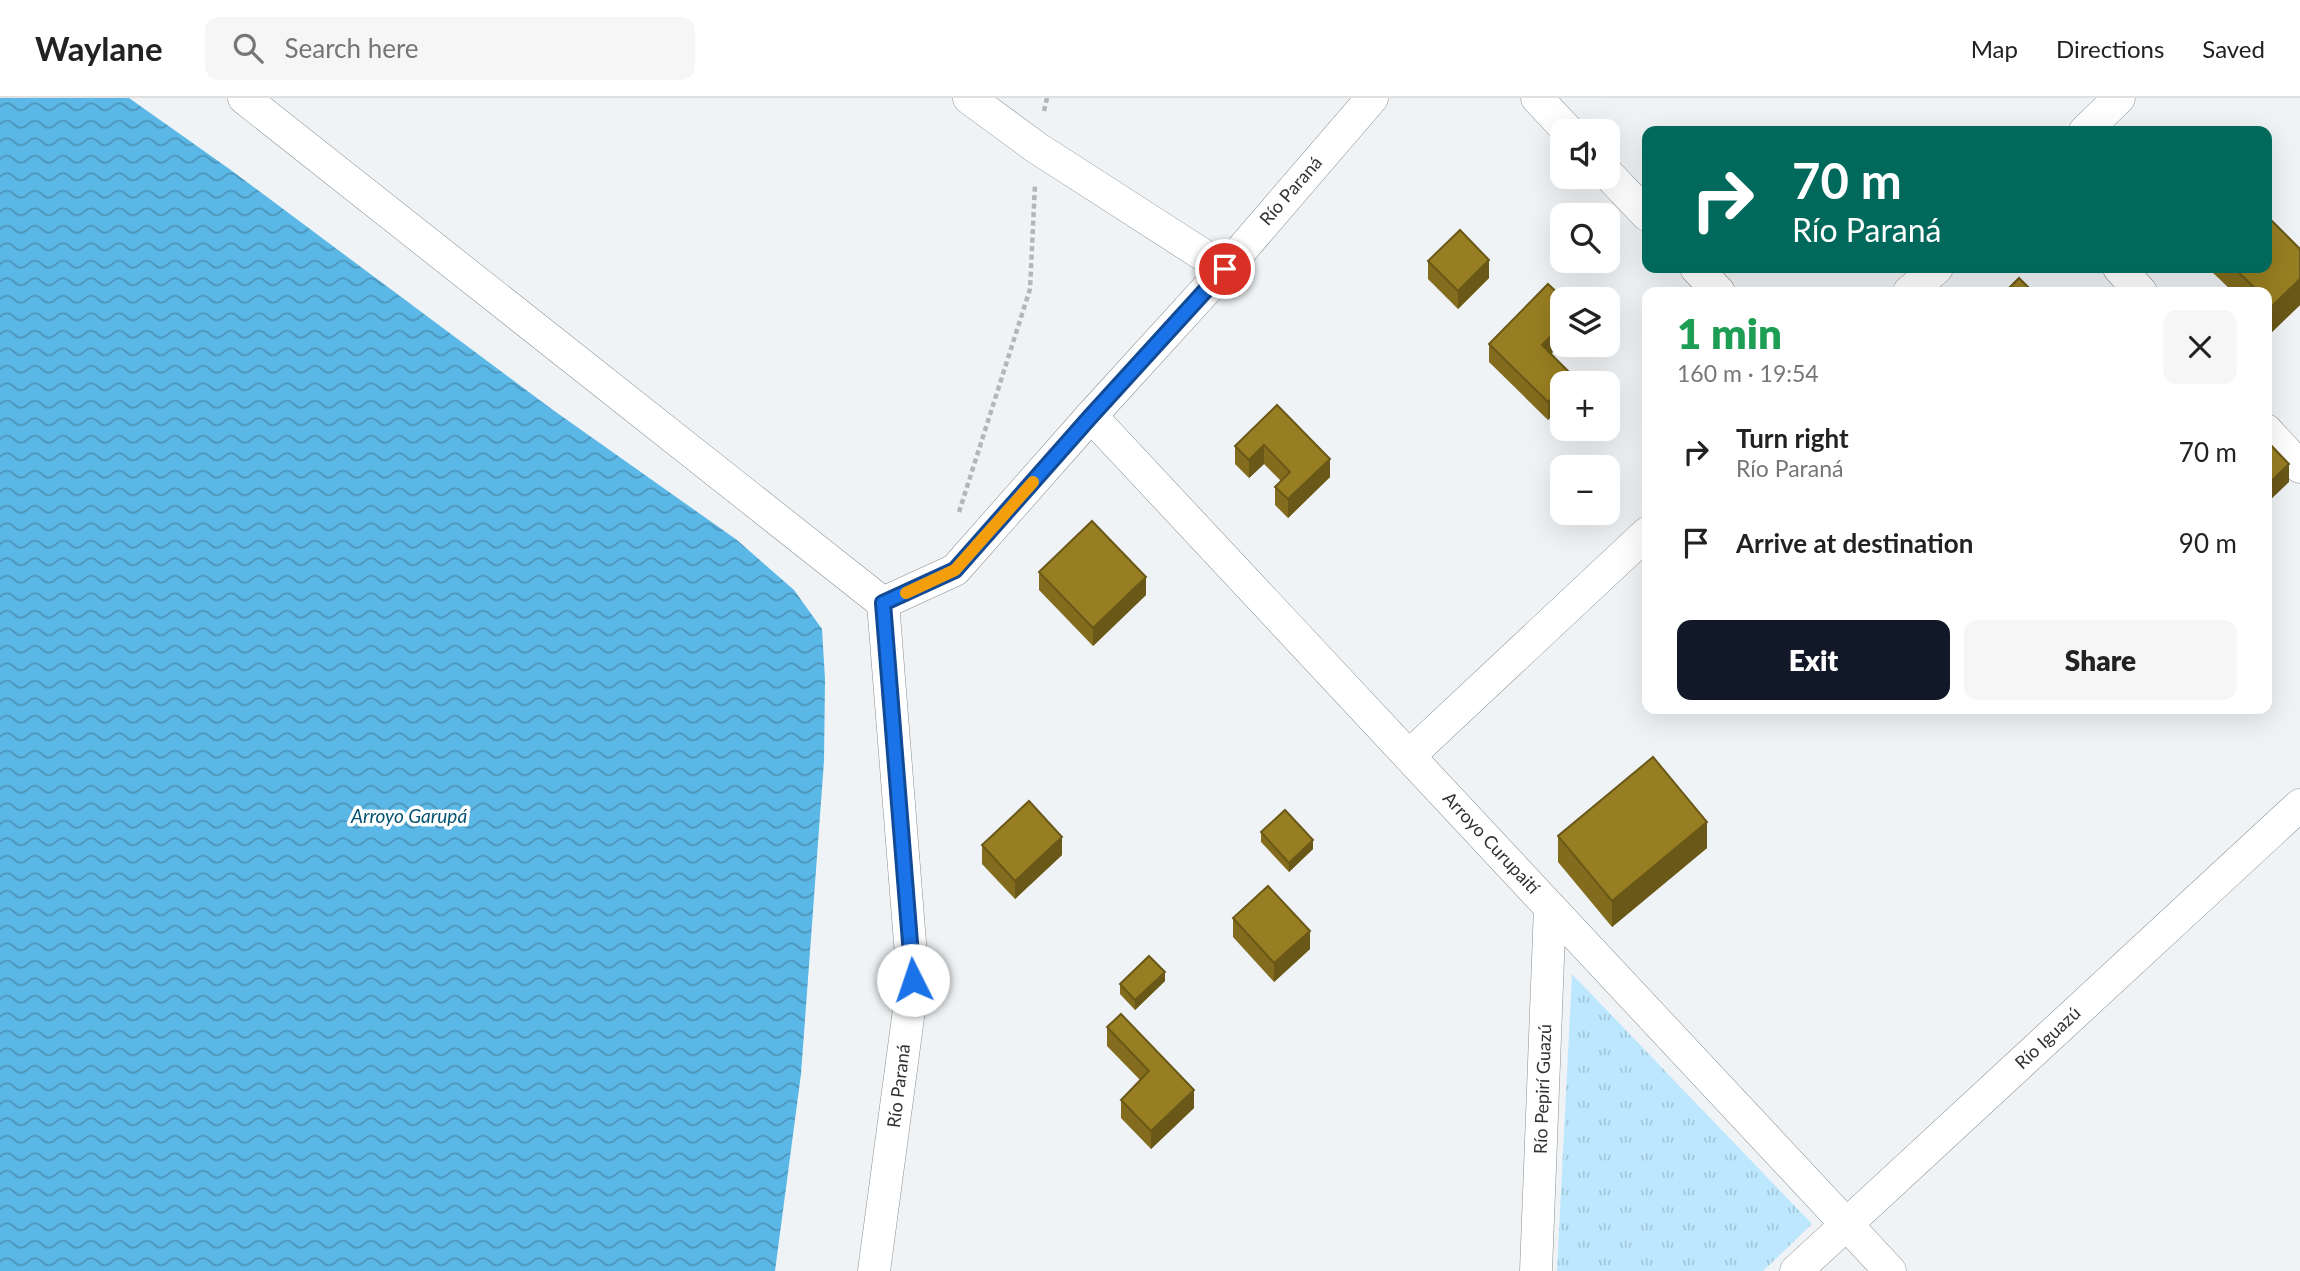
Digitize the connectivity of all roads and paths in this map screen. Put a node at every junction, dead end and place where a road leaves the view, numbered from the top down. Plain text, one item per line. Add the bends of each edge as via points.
1 (244, 98) edge
2 (969, 98) edge
3 (1047, 98) edge
4 (1372, 98) edge
5 (1537, 98) edge
6 (2119, 98) edge
7 (1557, 119) edge
8 (2090, 126) edge
9 (1037, 148) junction
10 (1620, 187) edge
11 (1642, 210) edge
12 (1225, 269) junction
13 (1701, 273) edge
14 (1931, 273) edge
15 (2124, 273) edge
16 (1714, 287) edge
17 (1915, 287) edge
18 (2136, 287) edge
19 (1091, 416) junction
20 (2272, 437) edge
21 (2300, 467) edge
22 (955, 525) dead end
23 (1642, 538) edge
24 (883, 603) junction
25 (1409, 756) junction
26 (2300, 805) edge
27 (1550, 907) junction
28 (1846, 1224) junction
29 (874, 1271) edge
30 (1536, 1271) edge
31 (1796, 1271) edge
32 (1890, 1271) edge

1 - 24 street
2 - 9 street
3 - 9 path
4 - 12 street, Río Paraná
5 - 7 street
6 - 8 street
9 - 12 street
9 - 22 path via 1030,289
10 - 11 street
12 - 19 street, Río Paraná
13 - 16 street
14 - 17 street
15 - 18 street
19 - 24 street, Río Paraná via 955,570
19 - 25 street, Arroyo Curupaití
20 - 21 street
23 - 25 street
24 - 29 street, Río Paraná via 913,980
25 - 27 street, Arroyo Curupaití
26 - 28 street, Río Iguazú
27 - 28 street, Arroyo Curupaití
27 - 30 street, Río Pepirí Guazú
28 - 31 street, Río Iguazú
28 - 32 street, Arroyo Curupaití

